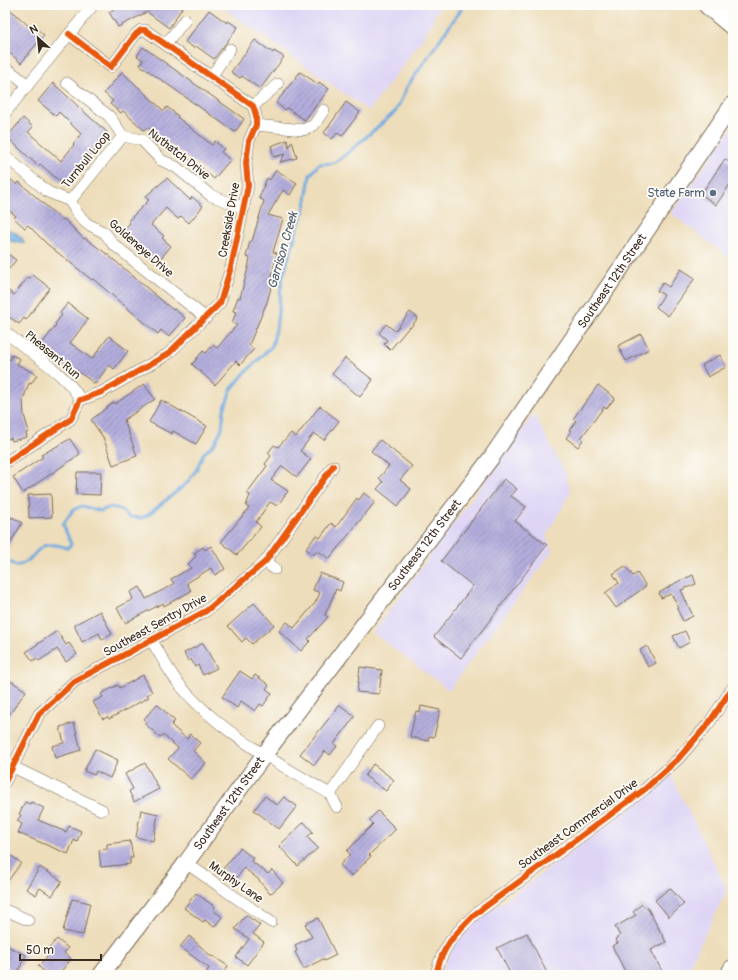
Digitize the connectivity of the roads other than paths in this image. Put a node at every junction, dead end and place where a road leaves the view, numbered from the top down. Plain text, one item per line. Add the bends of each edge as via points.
1 (93, 5) edge
2 (709, 5) edge
3 (185, 20) dead end
4 (733, 25) edge
5 (69, 34) junction
6 (166, 44) junction
7 (230, 50) dead end
8 (5, 66) edge
9 (211, 77) junction
10 (67, 84) dead end
11 (278, 84) dead end
12 (28, 85) junction
13 (733, 104) edge
14 (254, 106) junction
15 (324, 110) dead end
16 (5, 113) edge
17 (256, 125) junction
18 (123, 136) junction
19 (5, 156) edge
20 (70, 201) junction
21 (244, 208) junction
22 (206, 318) junction
23 (7, 338) edge
24 (80, 400) junction
25 (5, 462) edge
26 (333, 466) dead end
27 (265, 562) junction
28 (274, 569) dead end
29 (152, 641) junction
30 (733, 687) edge
31 (378, 726) dead end
32 (264, 755) junction
33 (13, 767) junction
34 (5, 782) edge
35 (330, 794) junction
36 (337, 807) dead end
37 (102, 810) dead end
38 (186, 863) junction
39 (5, 910) edge
40 (28, 920) dead end
41 (271, 922) dead end
42 (733, 970) edge
43 (101, 975) edge
44 (436, 975) edge
45 (731, 975) edge

1 - 5 street
2 - 4 highway
3 - 6 street
5 - 6 street via 112,67 141,30
5 - 12 street
6 - 9 street
7 - 9 street
8 - 12 street
9 - 14 street
10 - 18 street via 109,116
11 - 14 street
12 - 16 street
13 - 32 main road, Southeast 12th Street via 491,458
14 - 17 street, Creekside Drive
15 - 17 street via 314,125 303,130
17 - 21 street, Creekside Drive via 249,141 246,163 248,186
18 - 20 street, Turnbull Loop
18 - 21 street, Nuthatch Drive via 142,140 161,160 176,167 210,195
19 - 20 street via 48,192
20 - 22 street, Goldeneye Drive via 86,223 105,233 113,244
21 - 22 street, Creekside Drive via 232,267 220,303
22 - 24 street, Creekside Drive via 168,354 102,392
23 - 24 street, Pheasant Run via 56,372 77,392
24 - 25 street via 71,419
26 - 27 street, Southeast Sentry Drive
27 - 28 street
27 - 29 street, Southeast Sentry Drive via 206,611
29 - 32 street via 176,680 203,711
29 - 33 street, Southeast Sentry Drive via 75,681 39,714
30 - 44 street, Southeast Commercial Drive via 704,729 678,759 645,789 474,914 452,937 438,961
31 - 35 street
32 - 35 street
32 - 38 main road, Southeast 12th Street
33 - 34 street, Southeast Sentry Drive
33 - 37 street
35 - 36 street
38 - 41 street, Murphy Lane
38 - 43 main road, Southeast 12th Street
39 - 40 street
42 - 45 highway

